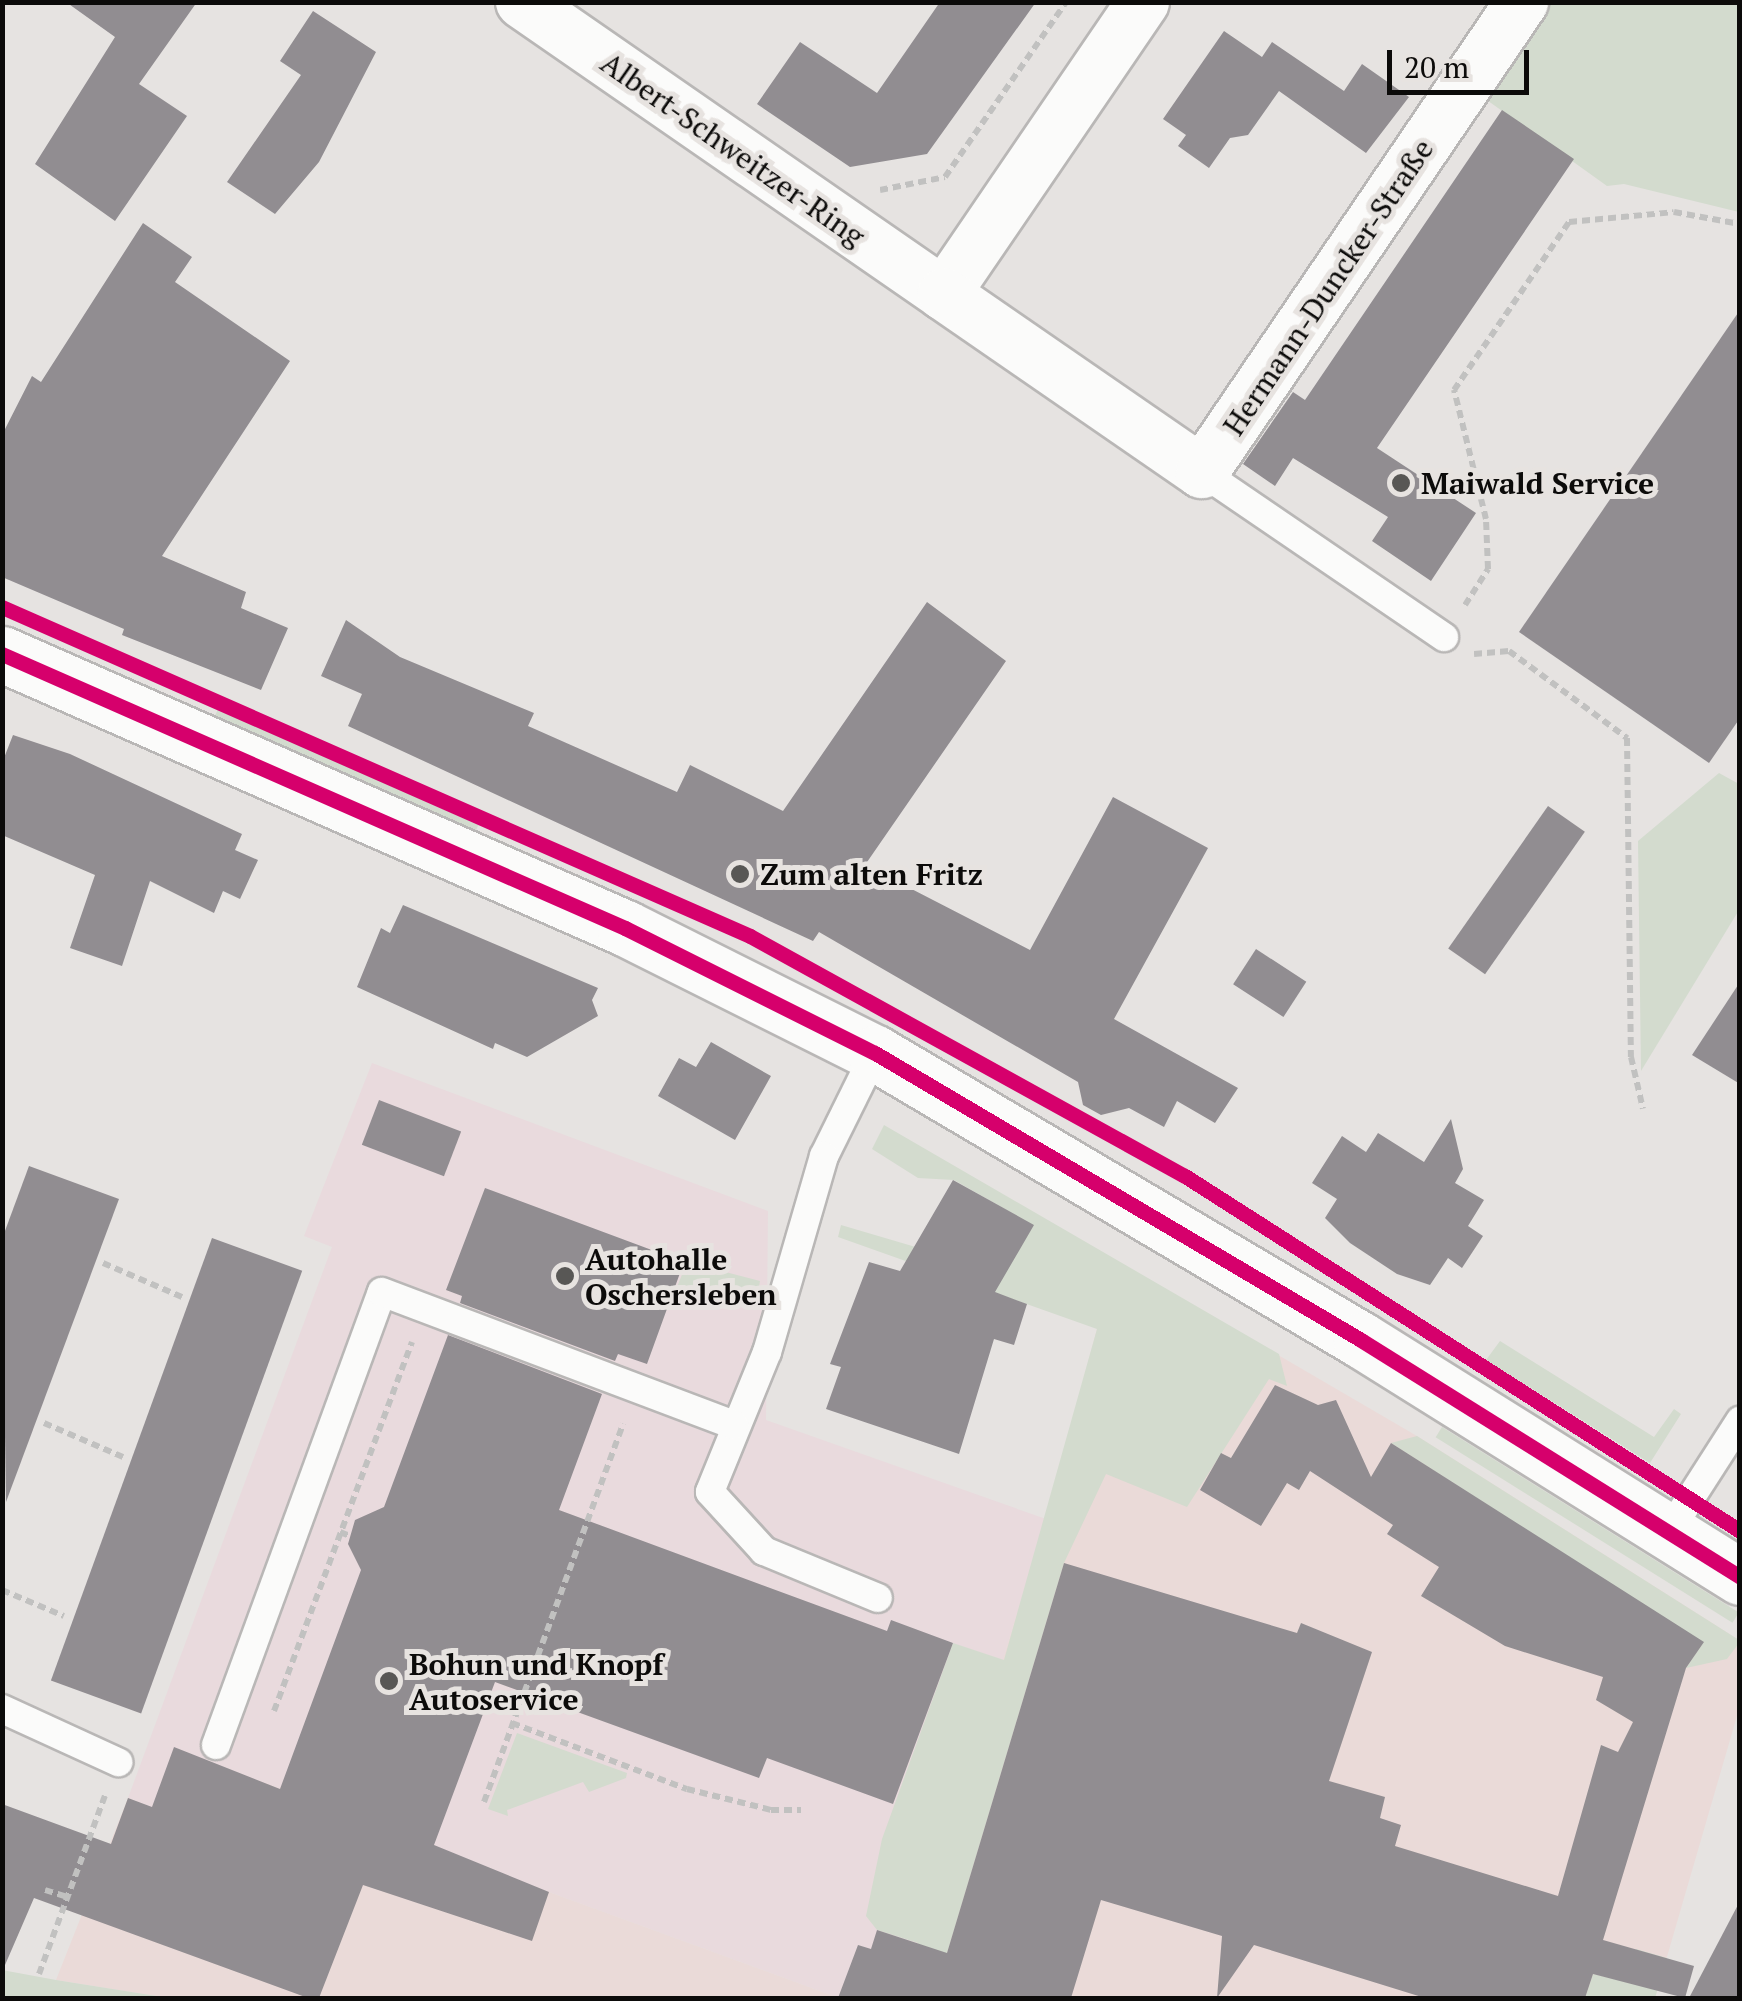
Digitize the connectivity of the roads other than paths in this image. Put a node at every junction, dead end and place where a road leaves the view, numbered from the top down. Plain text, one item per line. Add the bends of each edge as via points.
1 (522, 2) edge
2 (1143, 2) edge
3 (1522, 2) edge
4 (944, 294) junction
5 (1202, 472) junction
6 (1444, 637) road end
7 (2, 654) edge
8 (875, 1053) junction
9 (1740, 1421) edge
10 (734, 1426) junction
11 (1670, 1530) junction
12 (1740, 1577) edge
13 (878, 1598) dead end
14 (2, 1709) edge
15 (216, 1744) dead end
16 (118, 1762) road end

1 - 4 street, Albert-Schweitzer-Ring
2 - 4 street
3 - 5 street, Hermann-Duncker-Straße
4 - 5 street, Albert-Schweitzer-Ring
5 - 6 lane
7 - 8 street via 624,928
8 - 10 lane via 824,1156 767,1352
8 - 11 street
9 - 11 lane
10 - 13 lane via 710,1492 764,1552
10 - 15 lane via 382,1292
11 - 12 street
14 - 16 lane

